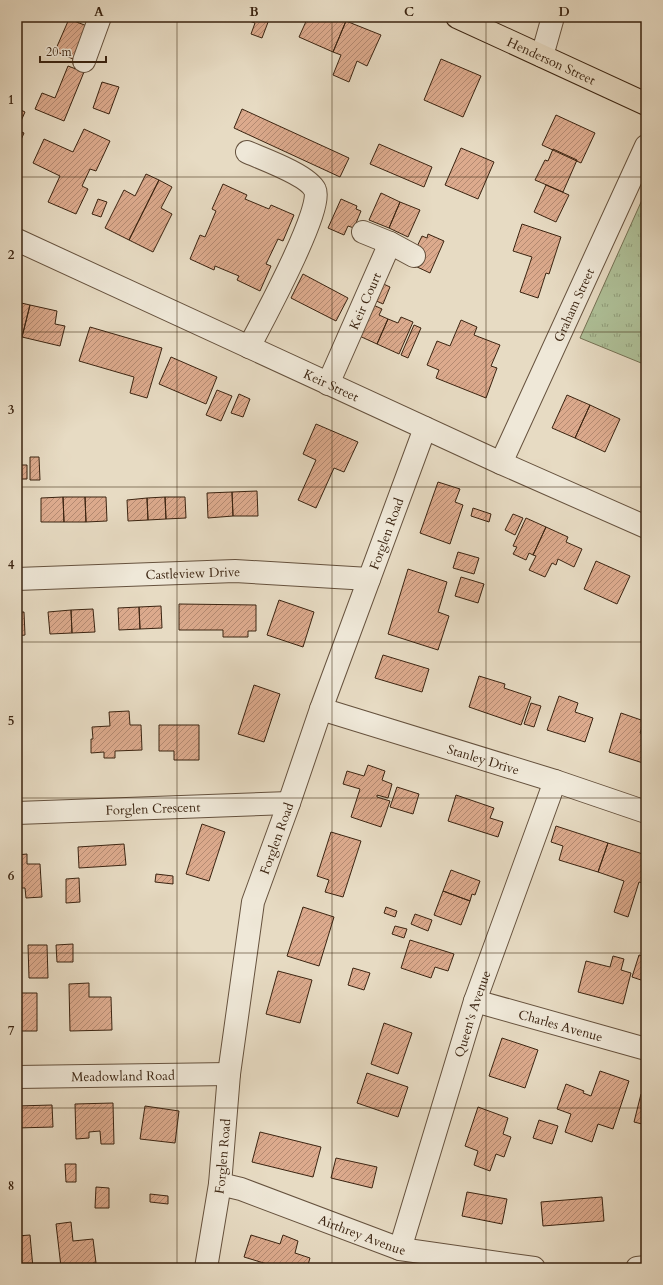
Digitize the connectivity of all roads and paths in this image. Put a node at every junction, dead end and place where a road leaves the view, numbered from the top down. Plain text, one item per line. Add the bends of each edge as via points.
1 (100, 17) edge
2 (457, 17) edge
3 (553, 17) edge
4 (542, 56) junction
5 (84, 61) dead end
6 (646, 104) edge
7 (646, 146) edge
8 (246, 152) dead end
9 (363, 232) dead end
10 (17, 240) edge
11 (390, 243) junction
12 (414, 256) dead end
13 (248, 347) junction
14 (328, 384) junction
15 (424, 428) junction
16 (501, 463) junction
17 (646, 527) edge
18 (17, 579) edge
19 (369, 579) junction
20 (321, 709) junction
21 (555, 781) junction
22 (289, 803) junction
23 (646, 812) edge
24 (17, 813) edge
25 (475, 1002) junction
26 (646, 1049) edge
27 (229, 1074) junction
28 (17, 1077) edge
29 (220, 1184) junction
30 (400, 1249) junction
31 (646, 1267) edge
32 (206, 1268) edge
33 (534, 1268) edge
34 (637, 1268) edge

1 - 5 street
2 - 4 main road, Henderson Street
3 - 4 street
4 - 6 main road, Henderson Street
7 - 16 street, Graham Street
8 - 13 street via 301,177 310,183 316,192 316,203 308,226
9 - 11 street
10 - 13 street, Keir Street
11 - 12 street
11 - 14 street, Keir Court
13 - 14 street, Keir Street
14 - 15 street, Keir Street
15 - 16 street, Keir Street
15 - 19 street, Forglen Road
16 - 17 street, Keir Street
18 - 19 street, Castleview Drive via 235,571
19 - 20 street, Forglen Road
20 - 21 street, Stanley Drive
20 - 22 street, Forglen Road
21 - 23 street, Stanley Drive
21 - 25 street, Queen's Avenue
22 - 24 street, Forglen Crescent
22 - 27 street, Forglen Road via 254,902
25 - 26 street, Charles Avenue
25 - 30 street, Queen's Avenue
27 - 28 street, Meadowland Road
27 - 29 street, Forglen Road
29 - 30 street, Airthrey Avenue via 241,1189
29 - 32 street, Forglen Road
30 - 33 street, Airthrey Avenue
31 - 34 street

